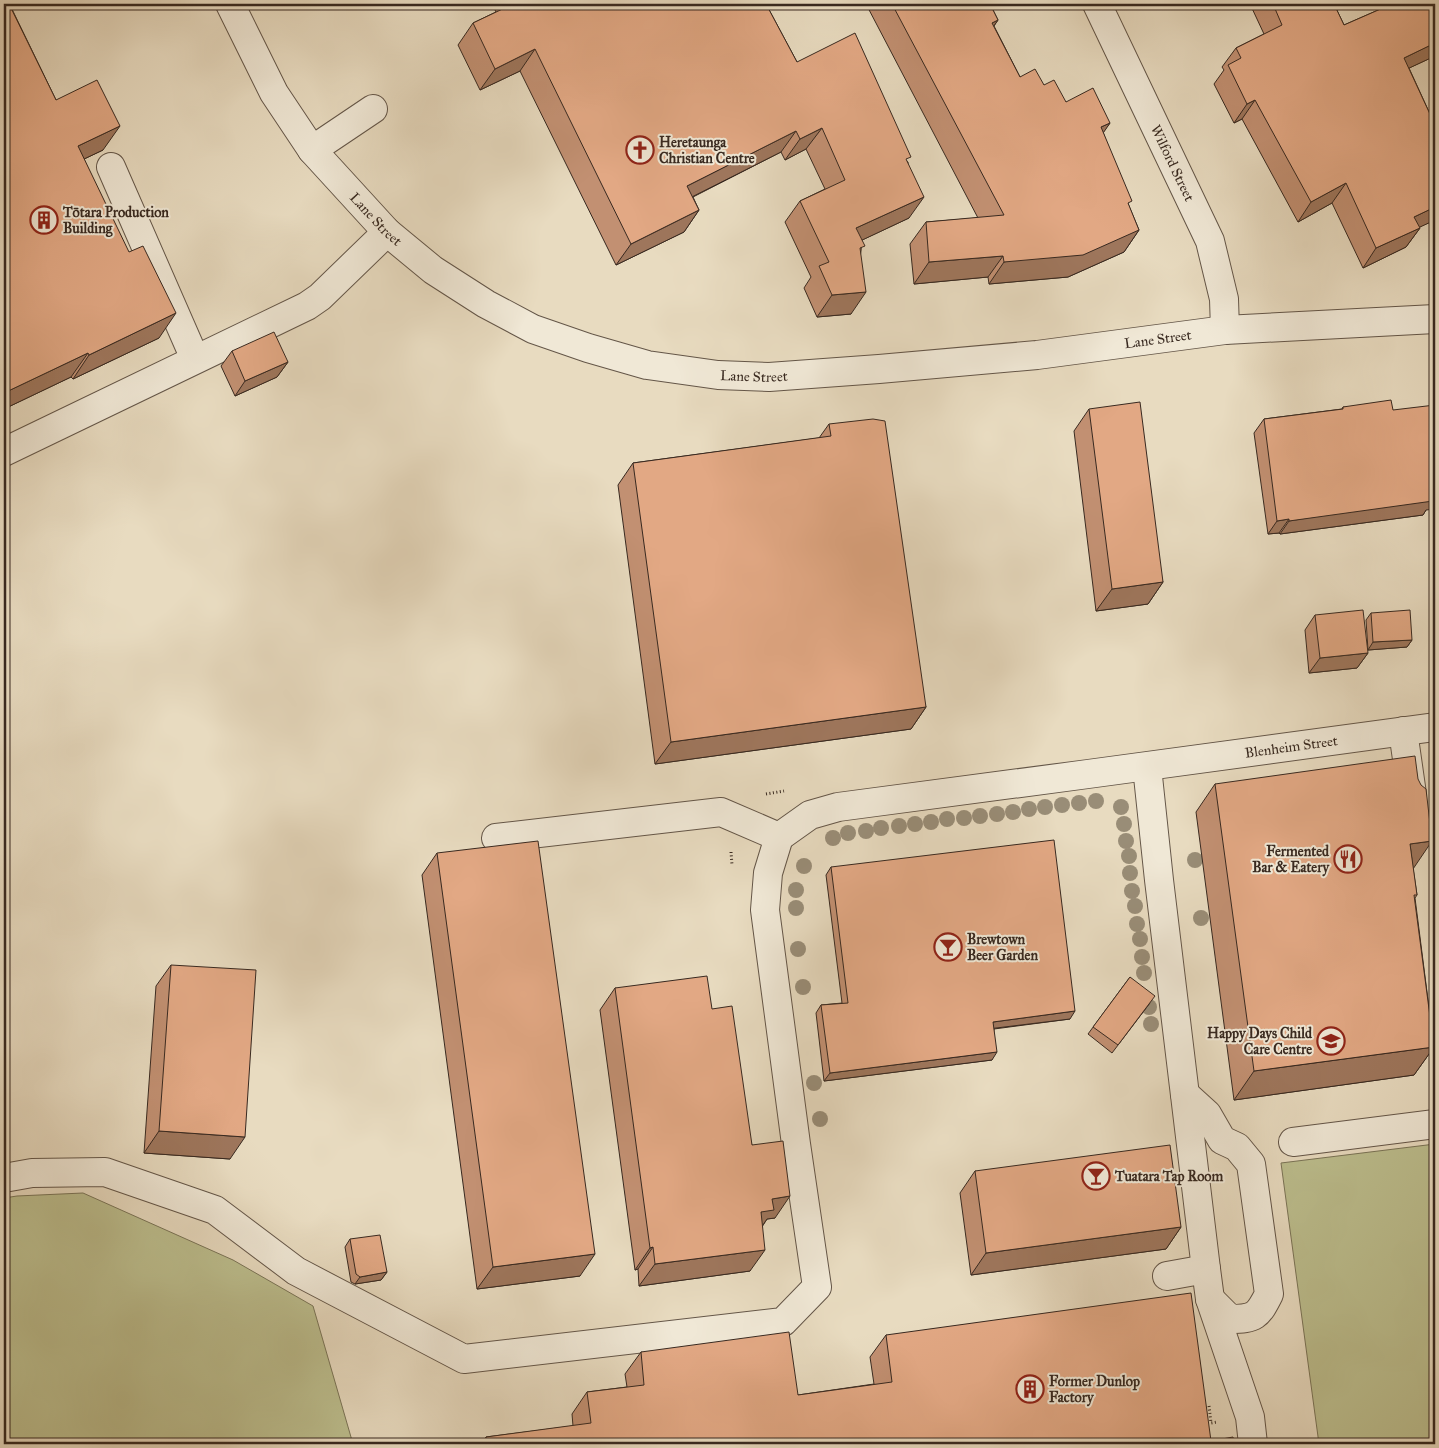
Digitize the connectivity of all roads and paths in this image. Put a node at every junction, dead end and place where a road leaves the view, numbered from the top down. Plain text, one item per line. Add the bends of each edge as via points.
1 (230, 4) edge
2 (1097, 4) edge
3 (373, 109) dead end
4 (312, 150) junction
5 (111, 167) dead end
6 (387, 232) junction
7 (1435, 319) edge
8 (1225, 330) junction
9 (195, 359) junction
10 (4, 452) edge
11 (1435, 727) edge
12 (1403, 731) junction
13 (1147, 766) junction
14 (1414, 804) edge
15 (779, 837) junction
16 (496, 838) dead end
17 (1185, 1094) junction
18 (1435, 1124) edge
19 (1293, 1142) dead end
20 (4, 1178) edge
21 (1206, 1269) junction
22 (1167, 1276) dead end
23 (1210, 1299) junction
24 (1253, 1444) edge

1 - 4 street, Lane Street via 274,93
2 - 8 street, Wilford Street via 1210,241 1224,299
3 - 4 street
4 - 6 street, Lane Street
5 - 9 street
6 - 8 street, Lane Street via 440,274 533,329 647,364 718,375 769,377 1037,355
6 - 9 street via 307,306
7 - 8 street, Lane Street
9 - 10 street
11 - 12 street, Blenheim Street
12 - 13 street, Blenheim Street
12 - 14 street
13 - 15 street, Blenheim Street via 838,807 810,816
13 - 17 street
15 - 16 street via 721,812
15 - 20 street via 768,873 765,910 817,1287 783,1322 464,1359 296,1272 215,1210 105,1172 32,1173
17 - 21 street
17 - 23 street via 1207,1114 1222,1140 1237,1147 1251,1164 1269,1294 1260,1311 1247,1319 1230,1319
18 - 19 street
21 - 22 street
21 - 23 street
23 - 24 street via 1250,1417

